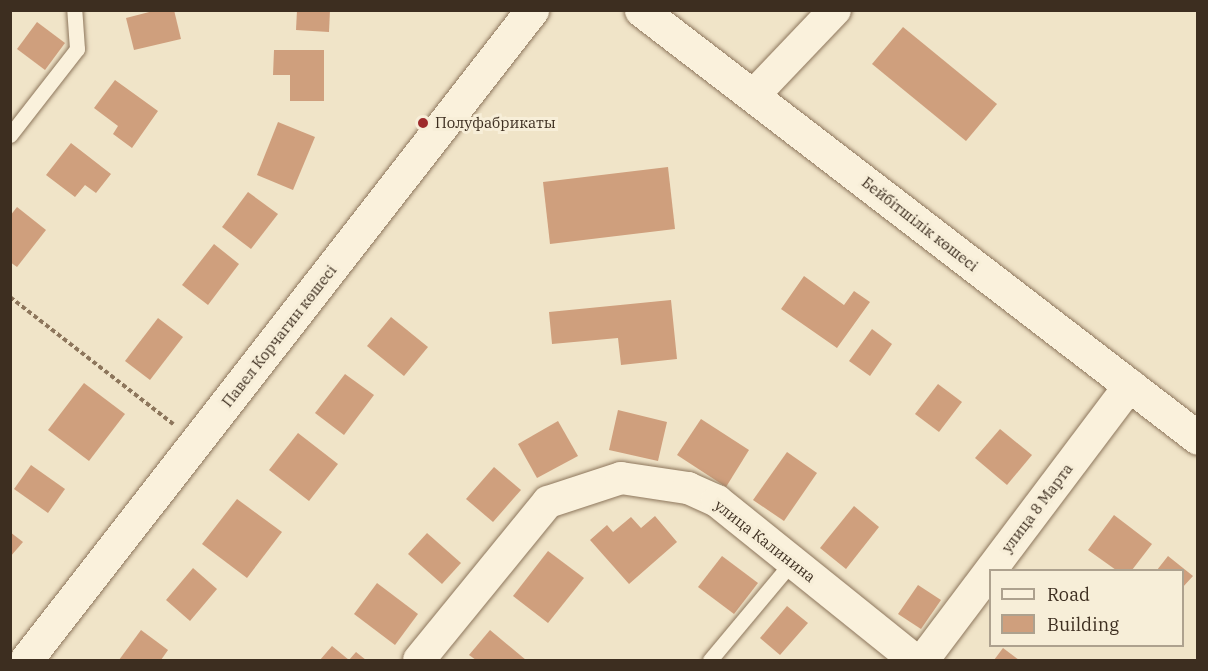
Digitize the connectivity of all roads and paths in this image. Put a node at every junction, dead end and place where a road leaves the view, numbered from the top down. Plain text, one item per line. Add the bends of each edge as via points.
1 (74, 10) edge
2 (532, 10) edge
3 (641, 10) edge
4 (835, 10) edge
5 (753, 96) junction
6 (10, 135) edge
7 (10, 297) edge
8 (1130, 385) junction
9 (1197, 438) edge
10 (196, 442) junction
11 (792, 562) junction
12 (991, 569) edge
13 (989, 572) edge
14 (26, 660) edge
15 (419, 660) edge
16 (710, 660) edge
17 (915, 660) edge
18 (923, 660) edge

1 - 6 lane via 77,49
2 - 10 street, Павел Корчагин көшесі
3 - 5 street, Бейбітшілік көшесі
4 - 5 street
5 - 8 street, Бейбітшілік көшесі
7 - 10 path
8 - 9 street, Бейбітшілік көшесі
8 - 12 street, улица 8 Марта
10 - 14 street, Павел Корчагин көшесі
11 - 15 street, улица Калинина via 717,501 688,488 621,478 548,502
11 - 16 lane
11 - 17 street, улица Калинина
13 - 18 street, улица 8 Марта

